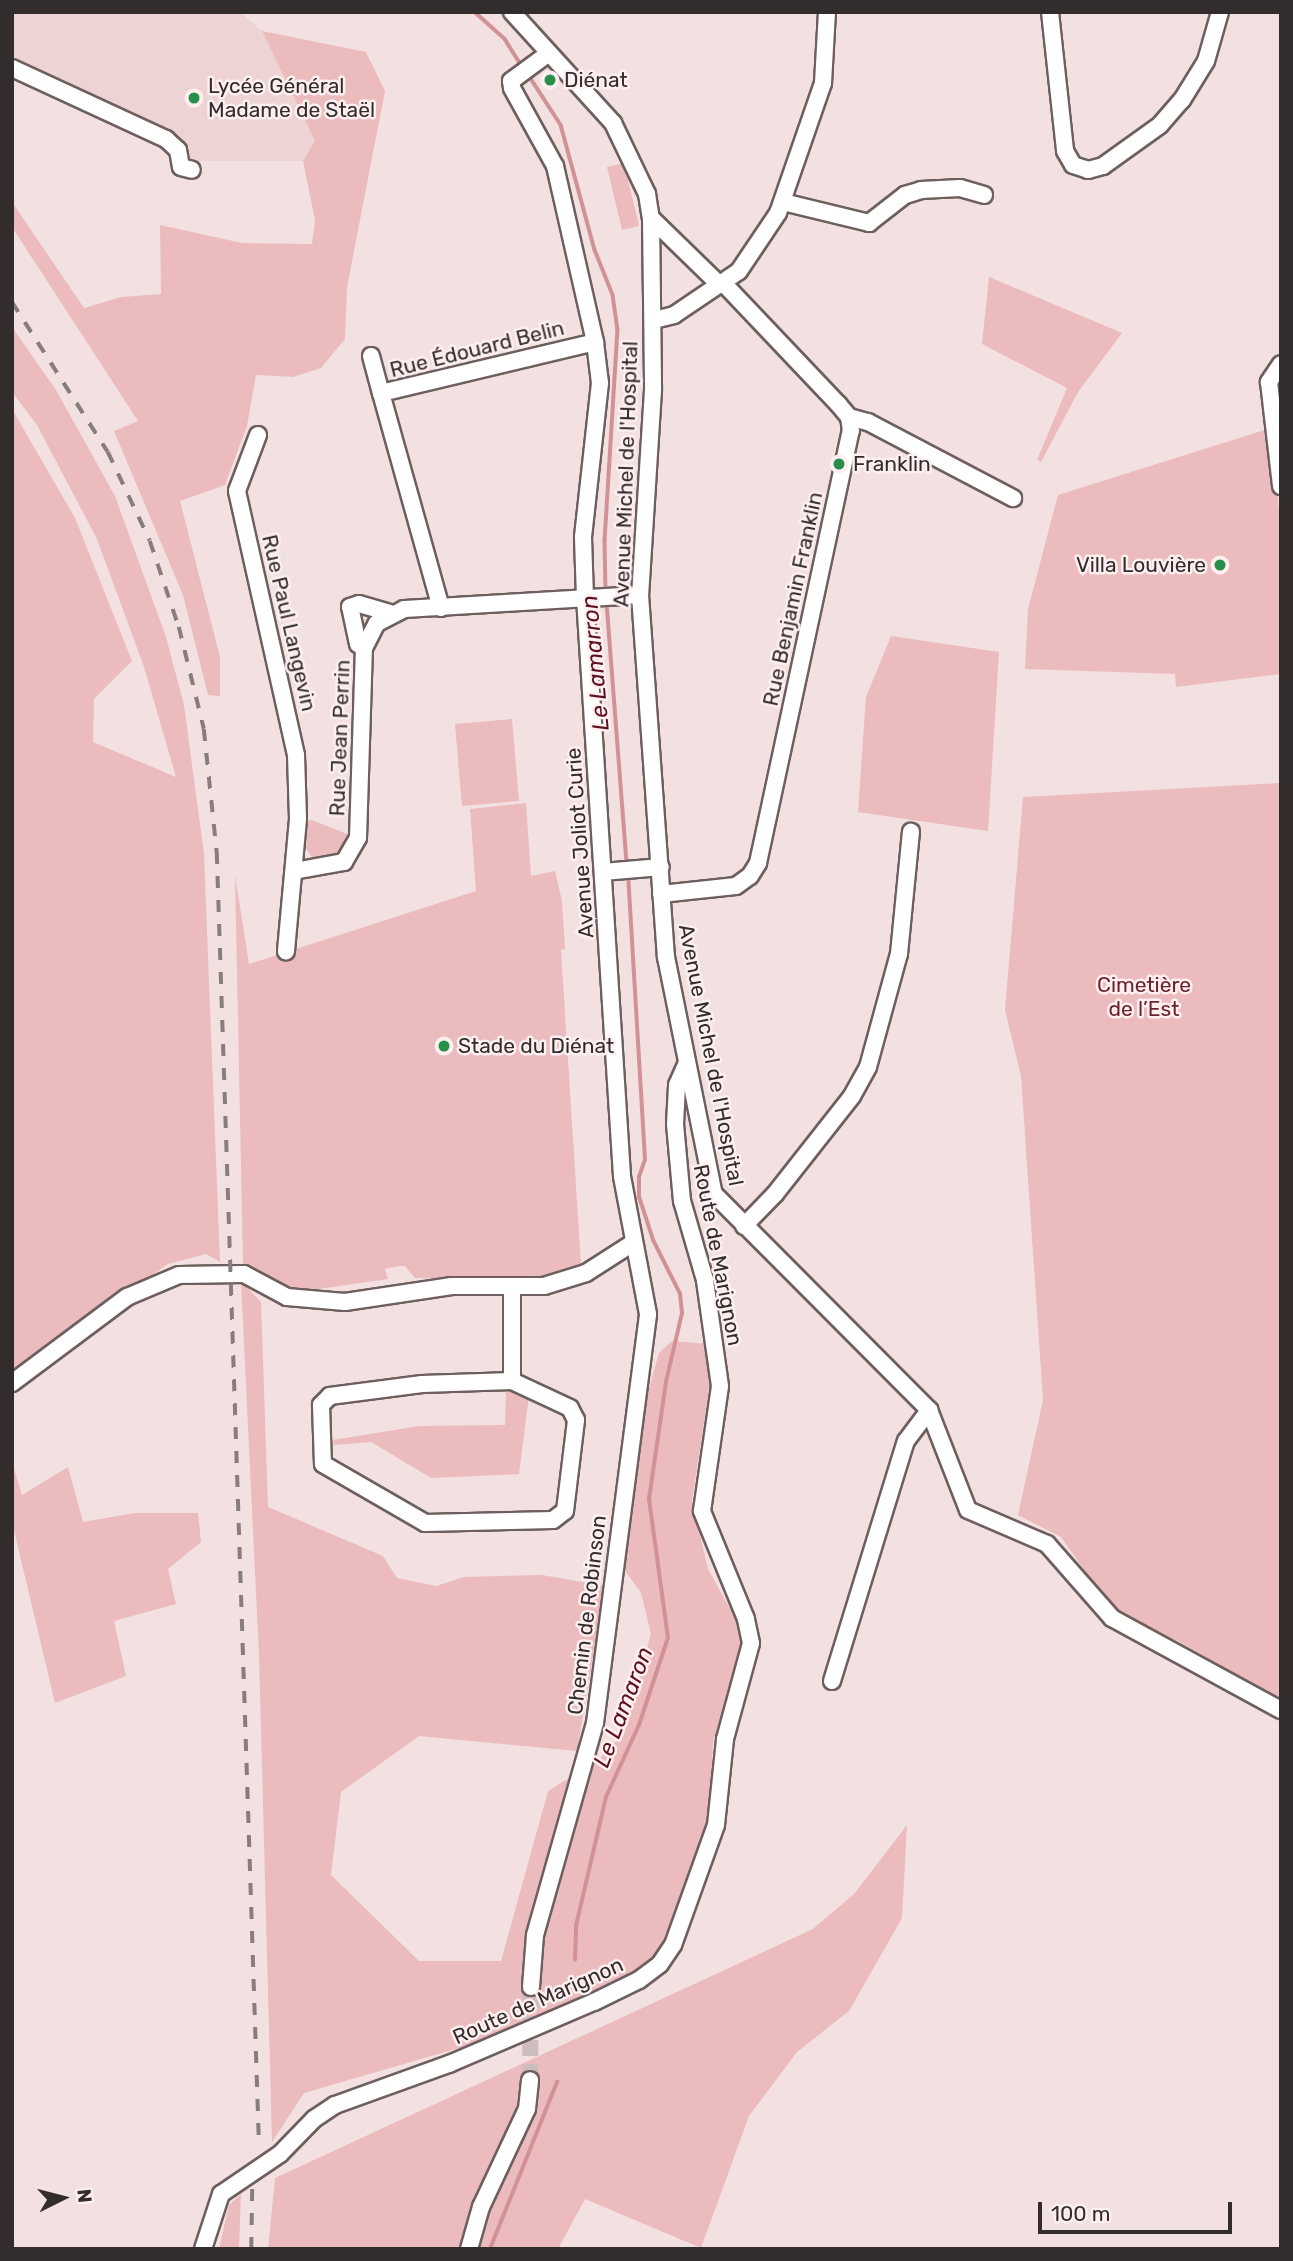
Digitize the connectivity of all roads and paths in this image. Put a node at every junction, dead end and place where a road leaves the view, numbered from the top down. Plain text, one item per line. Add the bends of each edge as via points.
1 (512, 12) edge
2 (827, 12) edge
3 (1050, 12) edge
4 (1220, 12) edge
5 (549, 54) junction
6 (12, 68) edge
7 (192, 170) dead end
8 (984, 195) dead end
9 (783, 202) junction
10 (652, 218) junction
11 (722, 284) junction
12 (653, 320) junction
13 (595, 342) junction
14 (371, 356) dead end
15 (1281, 364) edge
16 (381, 393) junction
17 (849, 417) junction
18 (258, 435) dead end
19 (1281, 486) edge
20 (1013, 498) dead end
21 (640, 595) junction
22 (593, 597) junction
23 (441, 608) junction
24 (390, 613) junction
25 (364, 648) junction
26 (911, 832) dead end
27 (661, 867) junction
28 (294, 871) junction
29 (610, 871) junction
30 (661, 894) junction
31 (286, 951) dead end
32 (687, 1063) junction
33 (744, 1226) junction
34 (633, 1243) junction
35 (512, 1288) junction
36 (512, 1381) junction
37 (12, 1383) edge
38 (929, 1409) junction
39 (832, 1681) dead end
40 (1281, 1710) edge
41 (531, 1987) tunnel mouth
42 (530, 2080) tunnel mouth
43 (203, 2249) edge
44 (468, 2249) edge

1 - 5 street, Avenue Michel de l'Hospital
2 - 9 street via 823,83
3 - 4 street via 1065,151 1073,165 1088,170 1102,166 1160,125 1182,100 1210,50
5 - 10 street, Avenue Michel de l'Hospital via 624,140
5 - 13 street, Avenue Joliot Curie via 516,77 512,88 555,166
6 - 7 street via 166,139 178,150 181,167
8 - 9 street via 960,188 921,190 905,195 869,223
9 - 11 street via 738,271
10 - 11 street
10 - 12 street, Avenue Michel de l'Hospital
11 - 12 street via 674,315
11 - 17 street
12 - 21 street, Avenue Michel de l'Hospital
13 - 16 street, Rue Édouard Belin
13 - 22 street, Avenue Joliot Curie via 599,411 583,537
14 - 16 street
15 - 19 street via 1269,382
16 - 23 street, Rue Édouard Belin
17 - 20 street via 868,422
17 - 30 street, Rue Benjamin Franklin via 851,431 758,863 736,886
18 - 28 street, Rue Paul Langevin via 237,491 296,755
21 - 22 street
21 - 27 street, Avenue Michel de l'Hospital
22 - 23 street
22 - 29 street, Avenue Joliot Curie
23 - 24 street
24 - 25 street, Rue Jean Perrin via 377,623
24 - 25 street via 359,604 350,607 358,644
25 - 28 street, Rue Jean Perrin via 358,838 344,862
26 - 33 street via 899,954 868,1067 852,1096
27 - 29 street
27 - 30 street, Avenue Michel de l'Hospital
28 - 31 street, Rue Paul Langevin
29 - 34 street, Avenue Joliot Curie via 622,1177
30 - 32 street, Avenue Michel de l'Hospital via 666,957
32 - 33 street, Avenue Michel de l'Hospital via 713,1194
32 - 43 street, Route de Marignon via 677,1085 675,1124 682,1201 705,1280 720,1387 702,1511 746,1619 751,1643 724,1738 716,1825 673,1945 660,1964 639,1980 594,2002 449,2064 335,2105 272,2160 221,2194
33 - 38 street, Avenue Michel de l'Hospital
34 - 35 street via 568,1280
34 - 41 street, Chemin de Robinson via 648,1314 595,1723 535,1935
35 - 36 street
35 - 37 street via 452,1286 312,1302 287,1297 244,1274 179,1275 127,1297
36 - 36 street via 422,1384 330,1396 321,1405 323,1464 425,1523 553,1520 565,1511 576,1420 570,1408
38 - 39 street via 906,1441
38 - 40 street, Avenue Michel de l'Hospital via 968,1510 1046,1544 1112,1618
42 - 44 street via 527,2109 481,2207

